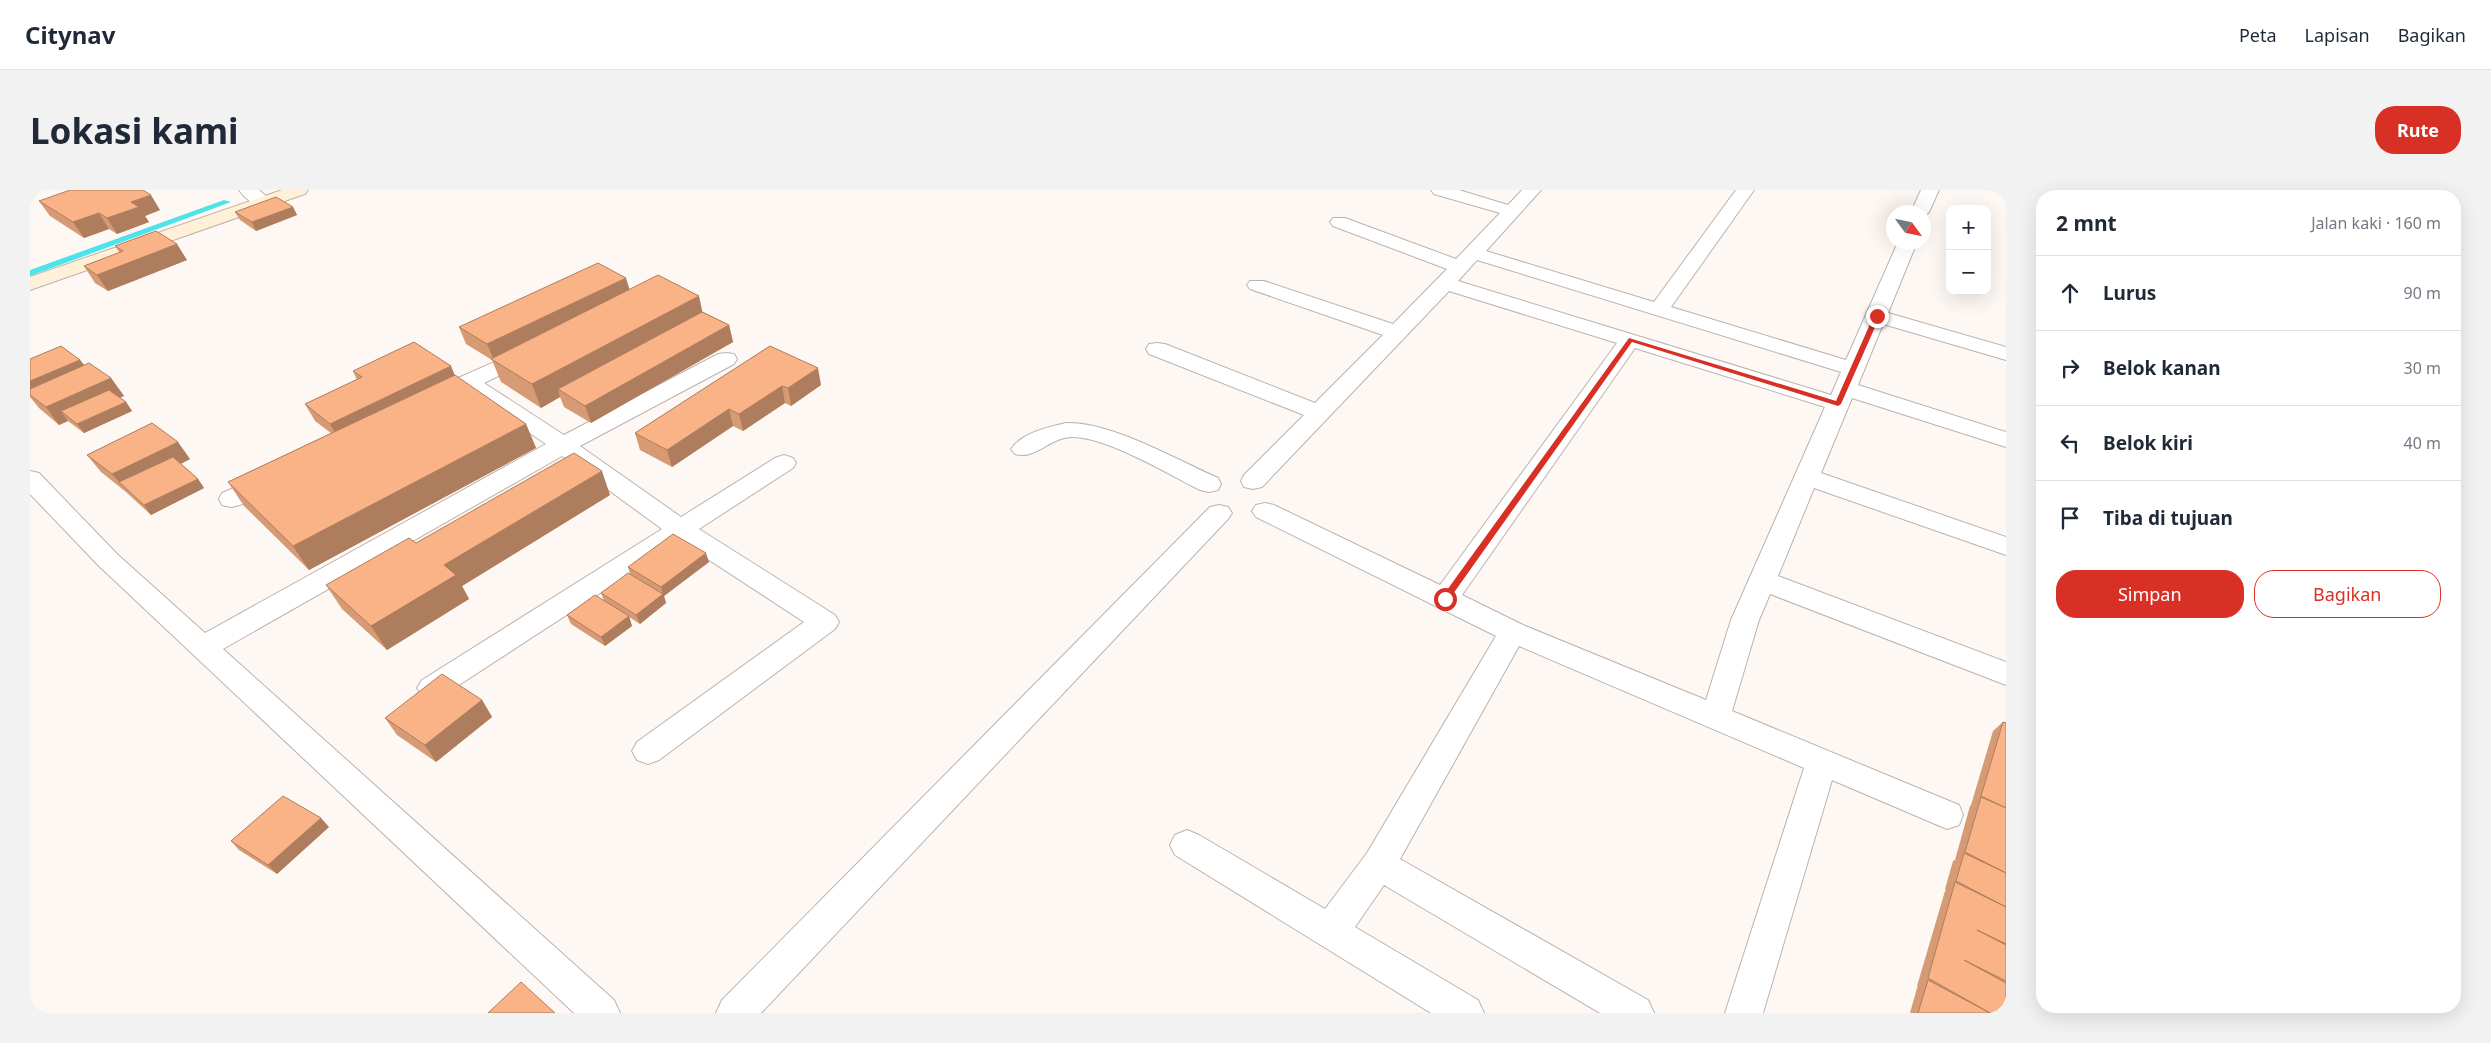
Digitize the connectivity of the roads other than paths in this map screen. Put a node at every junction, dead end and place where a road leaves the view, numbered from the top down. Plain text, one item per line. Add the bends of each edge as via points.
1 (248, 190) edge
2 (299, 190) edge
3 (1440, 190) edge
4 (1532, 190) edge
5 (1745, 190) edge
6 (1924, 192) edge
7 (264, 202) junction
8 (1921, 205) edge
9 (1511, 211) junction
10 (1339, 222) dead end
11 (1905, 250) edge
12 (1474, 253) junction
13 (1459, 268) junction
14 (1445, 283) junction
15 (30, 284) edge
16 (1257, 285) dead end
17 (1658, 310) junction
18 (1877, 316) junction
19 (1396, 332) junction
20 (1631, 339) junction
21 (546, 344) edge
22 (1157, 349) dead end
23 (2006, 354) edge
24 (726, 359) dead end
25 (468, 382) junction
26 (1845, 387) junction
27 (433, 399) edge
28 (1319, 413) junction
29 (2006, 440) edge
30 (563, 445) junction
31 (1023, 449) dead end
32 (784, 463) dead end
33 (292, 469) edge
34 (1807, 477) junction
35 (30, 479) edge
36 (1253, 481) junction
37 (1210, 484) junction
38 (231, 500) edge
39 (1264, 511) junction
40 (1219, 513) junction
41 (680, 529) junction
42 (2006, 546) edge
43 (1762, 580) junction
44 (1445, 599) junction
45 (1513, 632) junction
46 (204, 647) junction
47 (2006, 674) edge
48 (432, 688) edge
49 (1716, 716) junction
50 (648, 751) dead end
51 (1821, 763) junction
52 (1947, 815) dead end
53 (1187, 845) dead end
54 (1379, 864) junction
55 (1330, 932) junction
56 (601, 1013) edge
57 (735, 1013) edge
58 (1465, 1013) edge
59 (1635, 1013) edge
60 (1744, 1013) edge

1 - 7 street
2 - 7 street
3 - 9 street
4 - 9 street
5 - 17 street
6 - 8 street
7 - 15 street
9 - 12 street
10 - 13 street
11 - 18 street
12 - 13 street
12 - 17 street
13 - 14 street
14 - 19 street
14 - 20 street
16 - 19 street
17 - 26 street
18 - 23 street
18 - 26 street
19 - 28 street
20 - 26 street
20 - 44 street
21 - 25 street
22 - 28 street
24 - 30 street
25 - 27 street
25 - 30 street
26 - 29 street
26 - 34 street
28 - 36 street
30 - 41 street
30 - 46 street
31 - 37 street via 1048,434 1073,430 1096,434
32 - 41 street
33 - 38 street
34 - 42 street
34 - 43 street
35 - 46 street via 108,560
36 - 37 street via 1238,476
36 - 39 street via 1265,490 1269,500
37 - 40 street via 1204,493 1208,504
39 - 40 street via 1252,517 1236,518
39 - 44 street
40 - 57 street
41 - 48 street
41 - 50 street via 825,622
43 - 47 street
43 - 49 street via 1745,620
44 - 45 street
45 - 49 street
45 - 54 street
46 - 56 street
49 - 51 street
51 - 52 street
51 - 60 street
53 - 55 street
54 - 55 street
54 - 59 street
55 - 58 street

